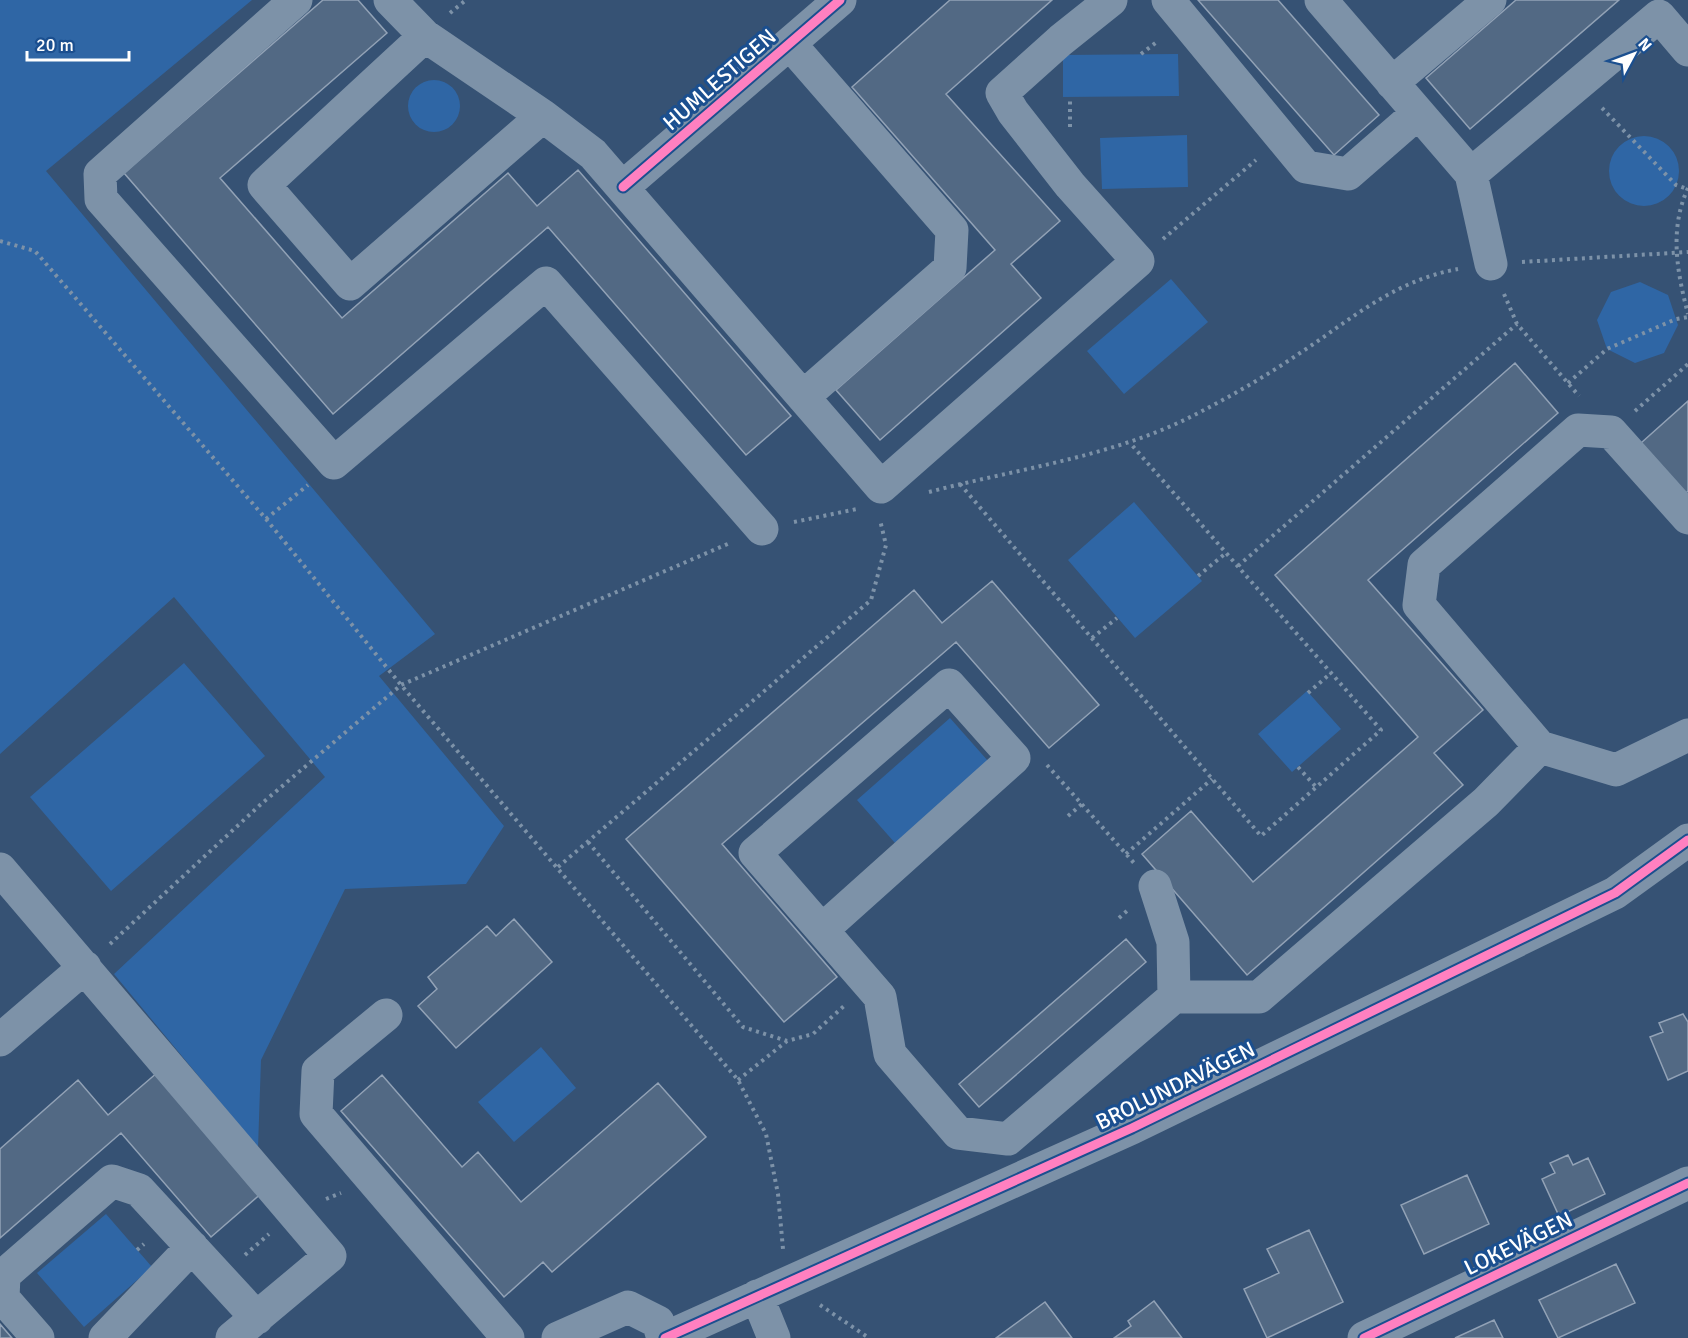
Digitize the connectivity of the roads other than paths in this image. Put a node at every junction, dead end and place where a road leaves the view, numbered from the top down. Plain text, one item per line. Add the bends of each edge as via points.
1 (296, 0) edge
2 (390, 0) edge
3 (840, 0) edge
4 (1111, 0) edge
5 (1168, 0) edge
6 (1321, 0) edge
7 (1490, 0) edge
8 (425, 36) junction
9 (790, 44) junction
10 (1688, 50) edge
11 (1392, 83) junction
12 (1418, 113) junction
13 (543, 116) junction
14 (1471, 174) junction
15 (623, 187) junction
16 (1491, 264) road end
17 (803, 397) junction
18 (1688, 519) edge
19 (762, 529) road end
20 (1688, 735) edge
21 (1540, 747) junction
22 (1688, 840) edge
23 (0, 869) edge
24 (1155, 886) road end
25 (822, 930) junction
26 (85, 967) junction
27 (1174, 997) junction
28 (386, 1015) dead end
29 (0, 1040) edge
30 (1008, 1139) junction
31 (1026, 1178) junction
32 (1688, 1183) edge
33 (192, 1246) junction
34 (757, 1296) junction
35 (244, 1328) edge
36 (38, 1338) edge
37 (105, 1338) edge
38 (508, 1338) edge
39 (558, 1338) edge
40 (664, 1338) edge
41 (774, 1338) edge
42 (1364, 1338) edge

1 - 19 street via 100,174 101,200 334,463 546,283
2 - 8 street
3 - 9 street, HUMLESTIGEN
4 - 17 street via 1002,93 1070,185 1138,261 881,487
5 - 12 street via 1306,167 1348,174
6 - 11 street
7 - 11 street
8 - 13 street
8 - 13 street via 264,184 350,284
9 - 15 street, HUMLESTIGEN
9 - 17 street via 952,230 950,268
10 - 14 street via 1659,16
11 - 12 street
12 - 14 street
13 - 15 street via 593,154
14 - 16 street
15 - 17 street
18 - 21 street via 1611,432 1578,430 1425,565 1419,605
20 - 21 street via 1616,770
21 - 27 street via 1486,802 1259,997
22 - 31 street, BROLUNDAVÄGEN via 1615,893
23 - 26 street
24 - 27 street via 1173,942
25 - 25 street via 755,853 949,685 1014,758
25 - 30 street via 880,997 890,1054 958,1133
26 - 29 street
26 - 35 street via 330,1256
27 - 30 street
28 - 38 street via 318,1071 316,1114
30 - 31 street
31 - 34 street, BROLUNDAVÄGEN
32 - 42 street, LOKEVÄGEN
33 - 35 street
33 - 36 street via 139,1190 112,1181 4,1275 3,1298
33 - 37 street
34 - 40 street, BROLUNDAVÄGEN
34 - 41 street
39 - 40 street via 628,1307 658,1322

